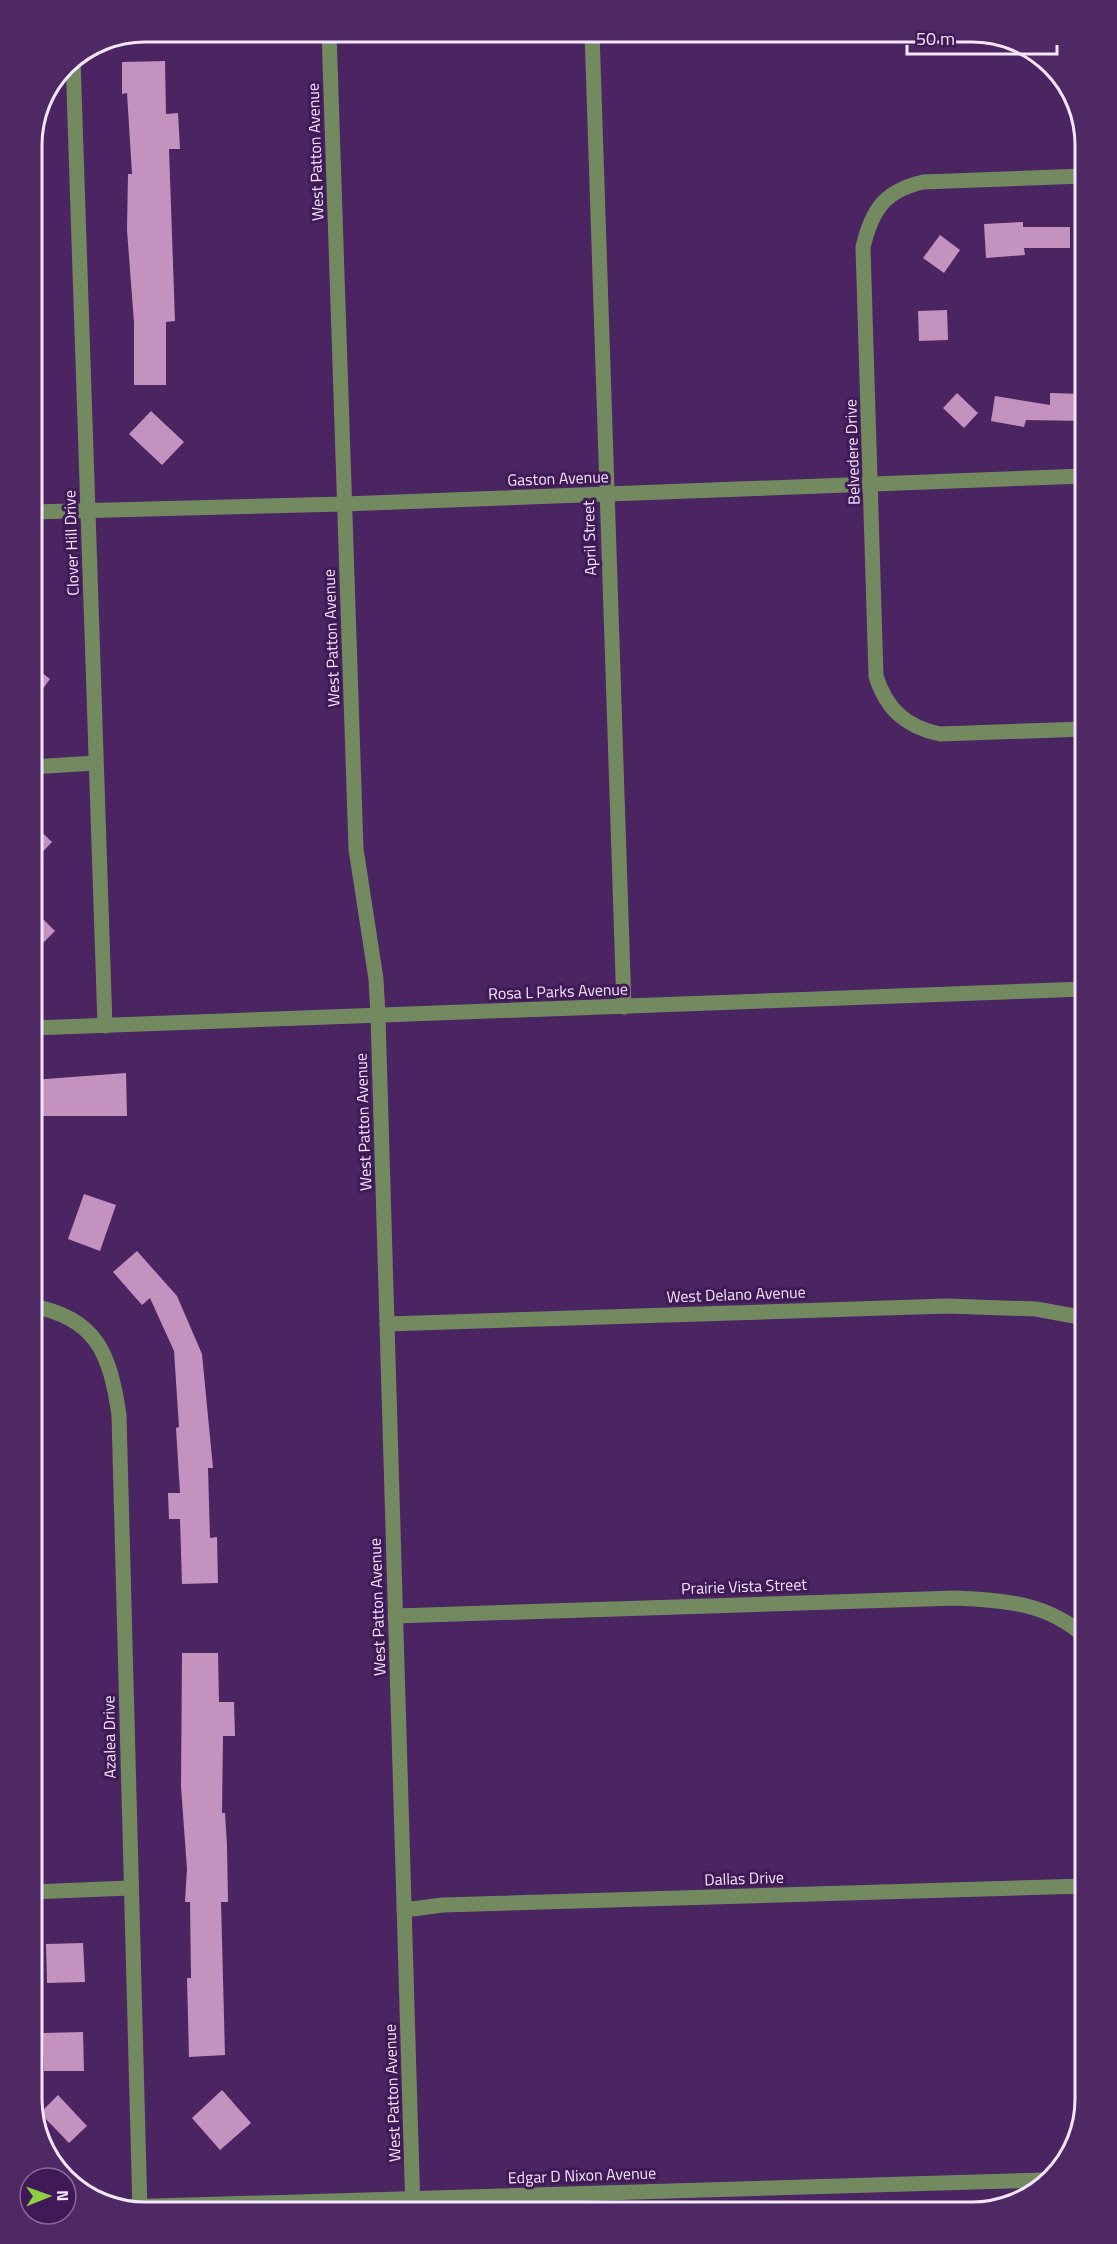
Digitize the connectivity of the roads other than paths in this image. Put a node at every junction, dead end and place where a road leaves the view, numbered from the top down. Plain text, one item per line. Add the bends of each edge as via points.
1 (329, 42) edge
2 (592, 42) edge
3 (73, 72) edge
4 (1075, 176) edge
5 (1075, 476) edge
6 (871, 484) junction
7 (606, 494) junction
8 (344, 504) junction
9 (87, 510) junction
10 (42, 512) edge
11 (1075, 729) edge
12 (95, 763) junction
13 (42, 766) edge
14 (1075, 989) edge
15 (624, 1007) junction
16 (378, 1016) junction
17 (105, 1026) junction
18 (42, 1028) edge
19 (42, 1308) edge
20 (1075, 1316) edge
21 (387, 1324) junction
22 (395, 1616) junction
23 (1075, 1630) edge
24 (1075, 1886) edge
25 (130, 1888) junction
26 (42, 1892) edge
27 (404, 1910) junction
28 (1035, 2180) edge
29 (139, 2202) edge
30 (413, 2202) edge
31 (489, 2202) edge

1 - 8 street, West Patton Avenue
2 - 7 street, April Street
3 - 9 street, Clover Hill Drive
4 - 6 street, Belvedere Drive via 923,182 905,186 876,210 863,247
5 - 6 street, Gaston Avenue
6 - 7 street, Gaston Avenue
6 - 11 street, Belvedere Drive via 876,676 890,708 905,722 940,734
7 - 8 street, Gaston Avenue
7 - 15 street, April Street
8 - 9 street, Gaston Avenue
8 - 16 street, West Patton Avenue via 356,849
9 - 10 street, Gaston Avenue
9 - 12 street, Clover Hill Drive
12 - 13 street
12 - 17 street, Clover Hill Drive
14 - 15 street, Rosa L Parks Avenue
15 - 16 street, Rosa L Parks Avenue
16 - 17 street, Rosa L Parks Avenue
16 - 21 street, West Patton Avenue
17 - 18 street, Rosa L Parks Avenue
19 - 25 street, Azalea Drive via 77,1321 95,1337 115,1385 119,1415
20 - 21 street, West Delano Avenue via 1036,1309 947,1306
21 - 22 street, West Patton Avenue
22 - 23 street, Prairie Vista Street via 967,1598 1021,1603 1050,1613
22 - 27 street, West Patton Avenue
24 - 27 street, Dallas Drive via 455,1905
25 - 26 street
25 - 29 street, Azalea Drive
27 - 30 street, West Patton Avenue
28 - 31 street, Edgar D Nixon Avenue

